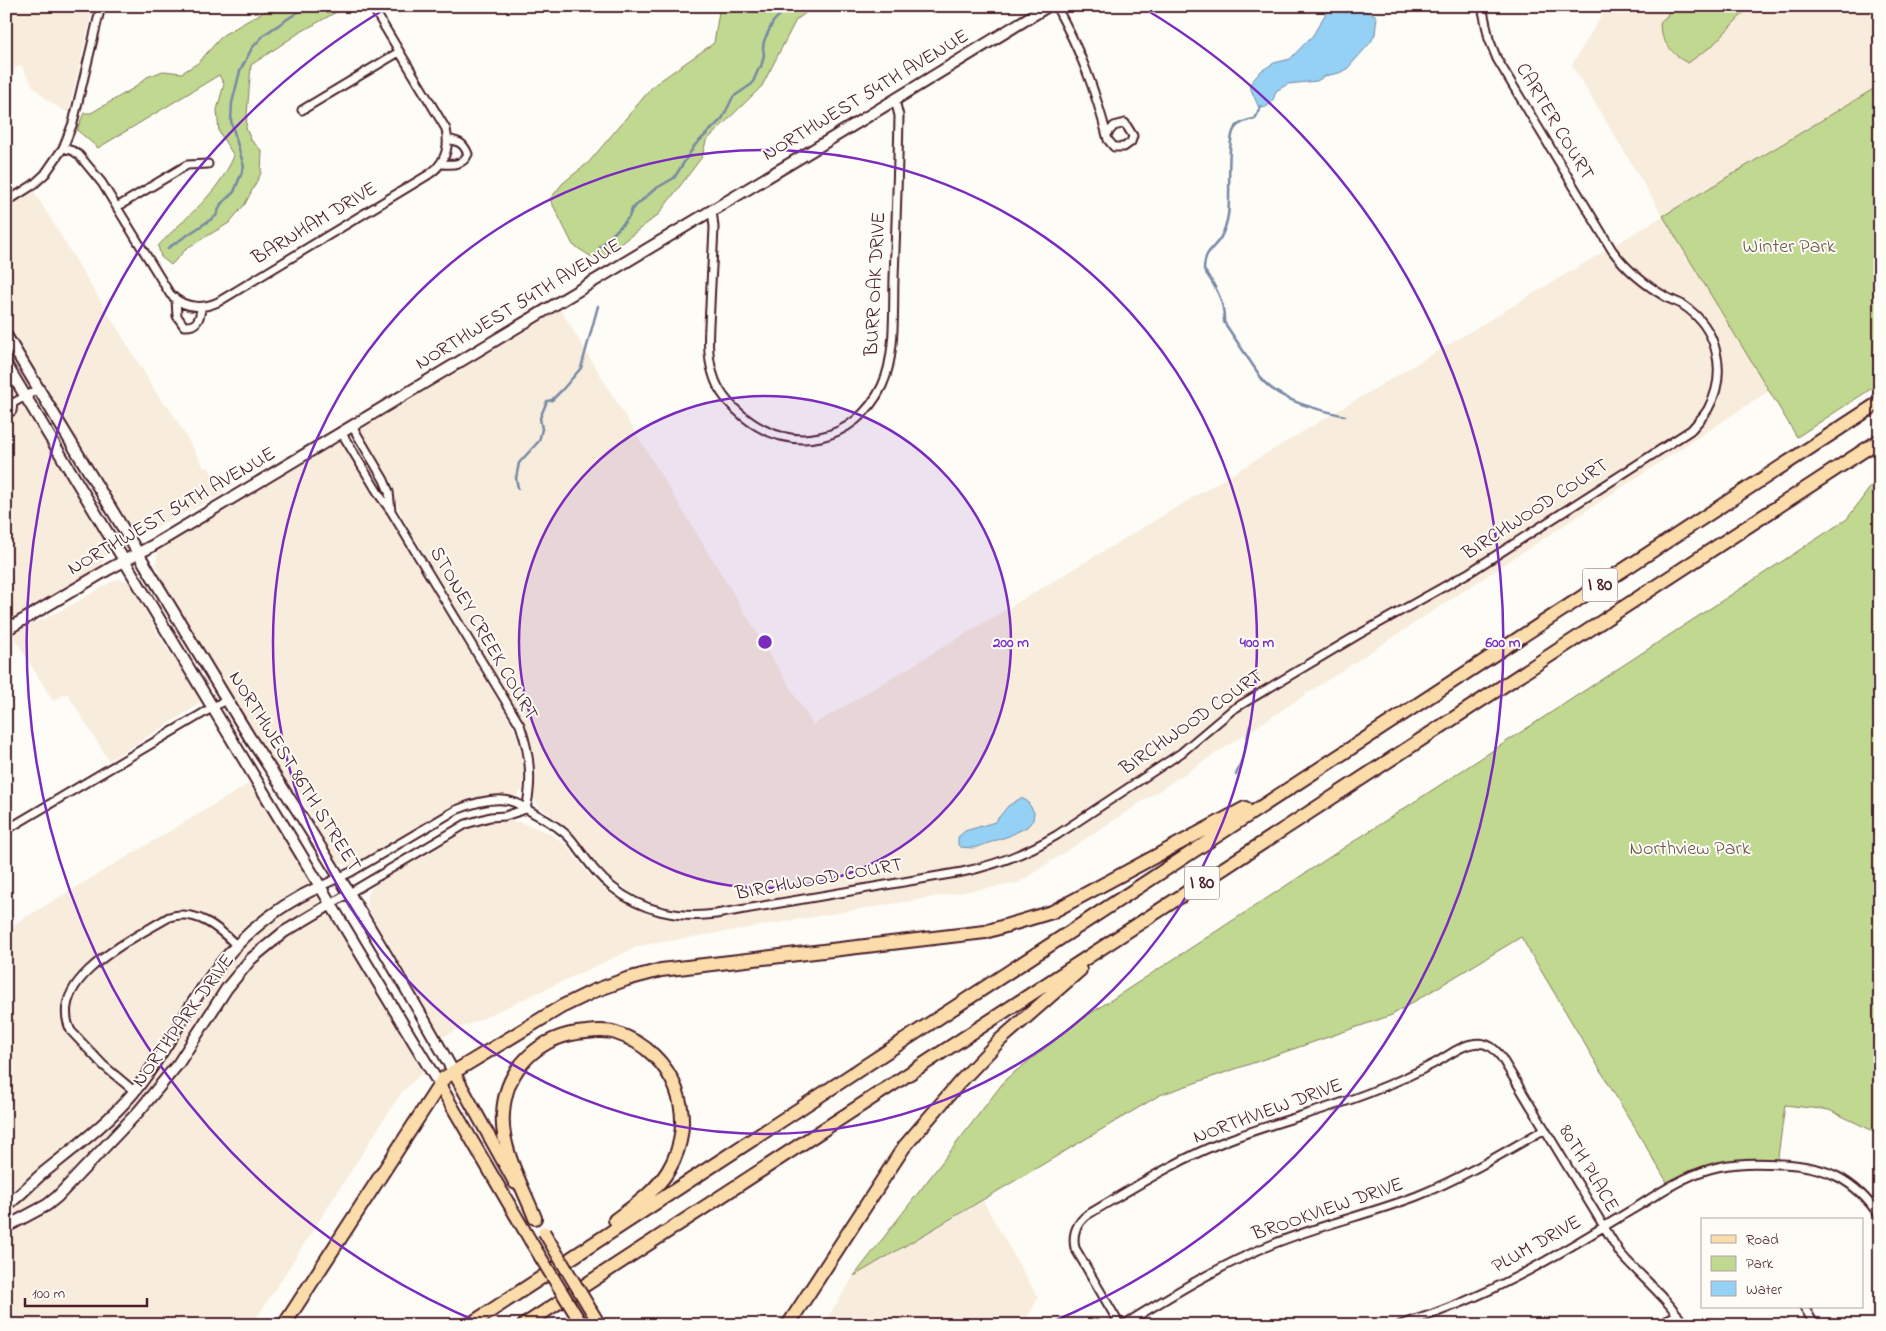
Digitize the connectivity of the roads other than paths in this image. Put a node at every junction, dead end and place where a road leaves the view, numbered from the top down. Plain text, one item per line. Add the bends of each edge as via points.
1 (101, 6) edge
2 (372, 6) edge
3 (1048, 6) edge
4 (1056, 6) edge
5 (1482, 6) edge
6 (399, 52) junction
7 (895, 100) junction
8 (302, 110) dead end
9 (1107, 134) dead end
10 (447, 139) junction
11 (63, 148) junction
12 (208, 164) dead end
13 (442, 164) junction
14 (6, 202) edge
15 (118, 207) junction
16 (712, 210) junction
17 (1612, 250) joint
18 (176, 300) junction
19 (201, 308) junction
20 (6, 335) edge
21 (6, 364) edge
22 (39, 389) junction
23 (26, 396) junction
24 (1880, 402) edge
25 (10, 403) edge
26 (6, 414) edge
27 (352, 426) junction
28 (341, 432) junction
29 (1880, 440) edge
30 (392, 511) junction
31 (139, 553) junction
32 (125, 561) junction
33 (6, 630) edge
34 (226, 699) junction
35 (213, 706) junction
36 (1320, 768) junction
37 (526, 809) junction
38 (6, 830) edge
39 (339, 878) junction
40 (321, 886) junction
41 (348, 894) junction
42 (331, 904) junction
43 (1118, 937) junction
44 (236, 945) junction
45 (1463, 1047) joint
46 (453, 1071) junction
47 (439, 1084) junction
48 (134, 1091) junction
49 (1545, 1129) junction
50 (6, 1206) edge
51 (1880, 1217) edge
52 (535, 1218) junction
53 (1603, 1226) junction
54 (6, 1227) edge
55 (607, 1270) junction
56 (548, 1273) junction
57 (1805, 1308) edge
58 (1678, 1314) junction
59 (599, 1323) edge
60 (284, 1325) edge
61 (469, 1325) edge
62 (524, 1325) edge
63 (536, 1325) edge
64 (582, 1325) edge
65 (788, 1325) edge
66 (1122, 1325) edge
67 (1400, 1325) edge
68 (1660, 1325) edge
69 (1684, 1325) edge
70 (1815, 1325) edge

1 - 11 street via 73,123
2 - 6 street
3 - 7 street, NORTHWEST 54TH AVENUE
4 - 9 street via 1085,63
5 - 17 street, CARTER COURT via 1488,39 1497,59
6 - 8 street
6 - 10 street via 442,121
7 - 16 street, NORTHWEST 54TH AVENUE
7 - 16 street, BURR OAK DRIVE via 899,116 893,326 888,366 875,400 863,414 840,431 812,439 770,432 734,407 717,385 712,372 709,333
10 - 13 street
10 - 13 street via 461,142 468,154 458,164
11 - 14 street via 44,174
11 - 15 street via 73,150 87,163
12 - 15 street via 187,165
13 - 19 street, BARNHAM DRIVE via 218,302
15 - 18 street via 166,290
16 - 27 street, NORTHWEST 54TH AVENUE
17 - 37 street, BIRCHWOOD COURT via 1643,282 1683,305 1704,323 1714,340 1720,372 1715,393 1708,410 1691,430 1470,572 1232,710 1181,753 1038,846 973,870 689,916 657,910 626,898 600,877 562,830
18 - 19 street
18 - 19 street via 177,316 184,326 198,322
20 - 22 street, NORTHWEST 86TH STREET
21 - 23 street, NORTHWEST 86TH STREET
22 - 23 street
22 - 31 street, NORTHWEST 86TH STREET
23 - 25 street
23 - 32 street, NORTHWEST 86TH STREET
24 - 36 highway, I 80
25 - 26 street via 12,411
27 - 28 street, NORTHWEST 54TH AVENUE
27 - 30 street, STONEY CREEK COURT via 384,480
28 - 30 street, STONEY CREEK COURT
28 - 31 street, NORTHWEST 54TH AVENUE
29 - 43 highway, I 80
30 - 37 street, STONEY CREEK COURT via 520,725 526,740 530,772
31 - 32 street, NORTHWEST 54TH AVENUE
31 - 34 street, NORTHWEST 86TH STREET
32 - 33 street, NORTHWEST 54TH AVENUE
32 - 35 street, NORTHWEST 86TH STREET
34 - 35 street
34 - 39 street, NORTHWEST 86TH STREET
35 - 38 street
35 - 40 street, NORTHWEST 86TH STREET
36 - 46 highway via 1052,912 985,932 698,964 627,978 561,1007
36 - 56 highway, I 80
37 - 39 street, BIRCHWOOD COURT via 504,800 464,806
37 - 41 street via 466,824
39 - 40 street, BIRCHWOOD COURT
39 - 41 street, NORTHWEST 86TH STREET
40 - 42 street, NORTHWEST 86TH STREET
40 - 44 street, NORTHPARK DRIVE via 277,911
41 - 42 street
41 - 46 street, NORTHWEST 86TH STREET
42 - 47 street, NORTHWEST 86TH STREET
42 - 54 street, NORTHPARK DRIVE via 284,932 251,959 178,1064 139,1111 57,1197
43 - 55 highway, I 80
43 - 65 highway via 1000,1040 904,1147
44 - 48 street, NORTHPARK DRIVE via 210,977
44 - 48 street via 224,932 199,917 169,917 104,957 78,981 67,1005 68,1026 103,1065
45 - 49 street, 80TH PLACE via 1484,1044 1497,1051
45 - 66 street, NORTHVIEW DRIVE via 1376,1090 1262,1127 1203,1151 1087,1215 1074,1232 1075,1248
46 - 47 highway
46 - 52 main road, NORTHWEST 86TH STREET
47 - 60 highway
47 - 64 main road, NORTHWEST 86TH STREET, bridge
48 - 50 street, NORTHPARK DRIVE via 91,1134
49 - 53 street, 80TH PLACE
49 - 66 street, BROOKVIEW DRIVE via 1477,1168 1418,1195 1306,1232 1243,1257
51 - 53 street, PLUM DRIVE via 1864,1195 1848,1182 1819,1168 1742,1163 1711,1168 1684,1179
52 - 56 highway via 506,1146 502,1115 508,1085 534,1050 559,1037 602,1031 629,1038 660,1062 675,1084 682,1108 681,1139 668,1170 656,1186
52 - 59 main road, NORTHWEST 86TH STREET, bridge
53 - 58 street, 80TH PLACE via 1620,1253
53 - 67 street, PLUM DRIVE via 1492,1290
55 - 62 highway, I 80
55 - 63 highway
56 - 61 highway
57 - 70 street
58 - 68 street
58 - 69 street, 80TH PLACE

